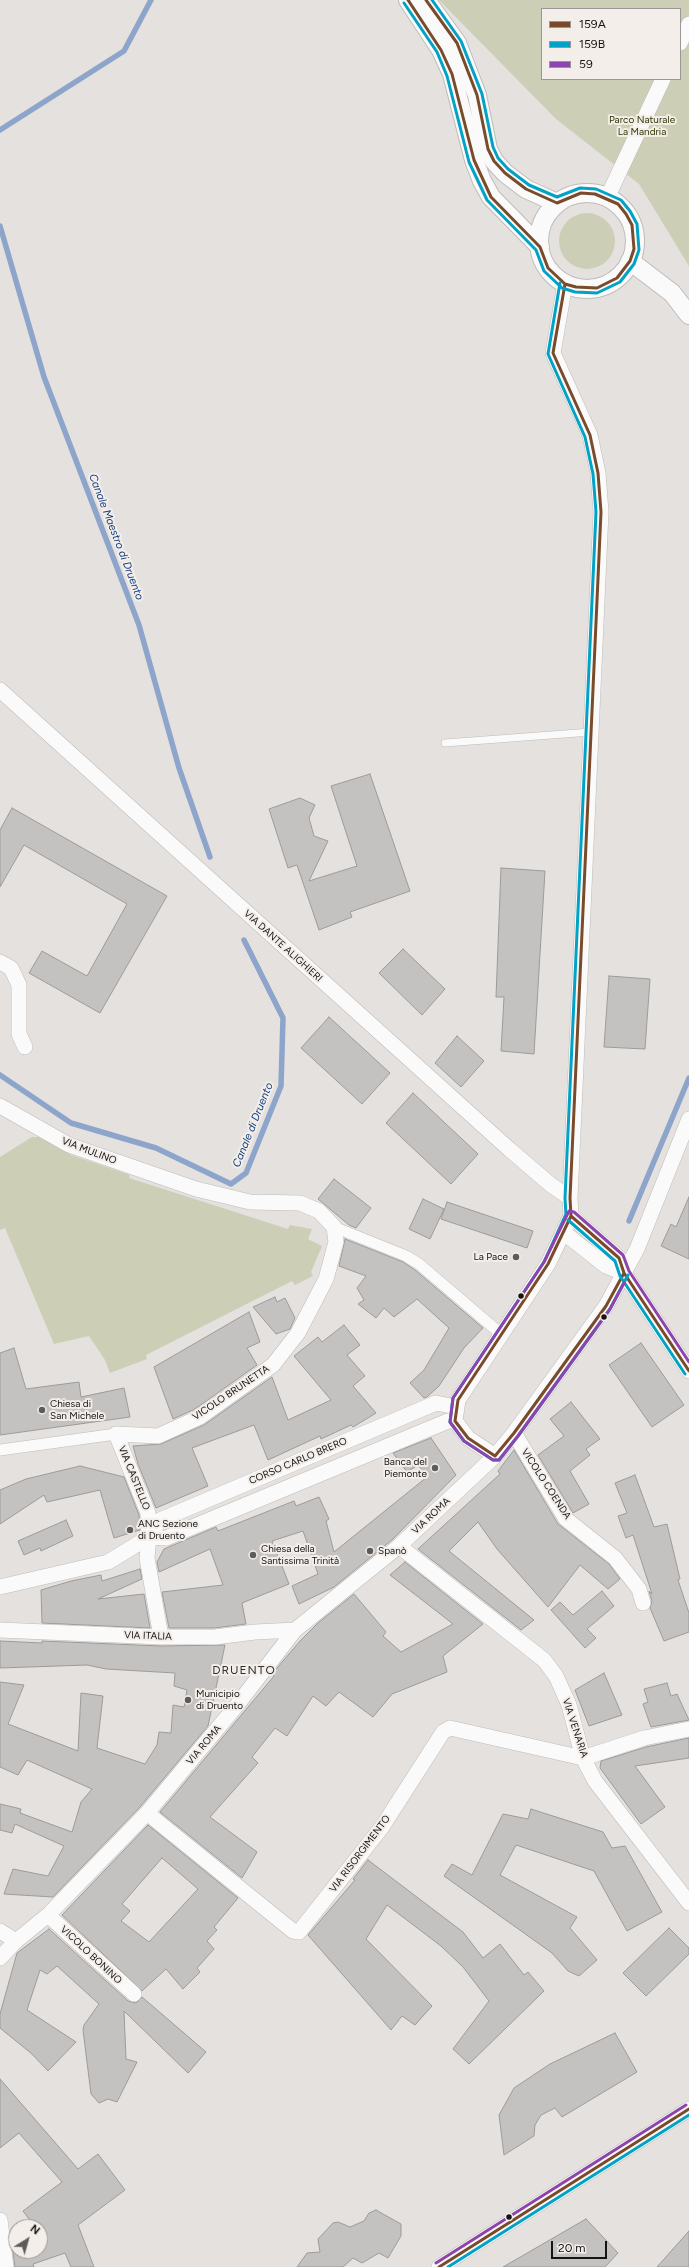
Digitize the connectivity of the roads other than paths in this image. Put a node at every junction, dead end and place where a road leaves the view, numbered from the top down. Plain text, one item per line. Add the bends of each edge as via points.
1 (408, 0) edge
2 (426, 0) edge
3 (689, 24) edge
4 (681, 41) edge
5 (663, 80) edge
6 (607, 198) junction
7 (557, 203) junction
8 (540, 247) junction
9 (630, 261) junction
10 (565, 284) junction
11 (689, 315) edge
12 (0, 690) edge
13 (591, 732) junction
14 (445, 743) dead end
15 (0, 962) edge
16 (25, 1048) dead end
17 (0, 1106) edge
18 (689, 1119) edge
19 (570, 1198) junction
20 (571, 1216) junction
21 (334, 1227) junction
22 (563, 1232) junction
23 (624, 1273) junction
24 (501, 1334) junction
25 (689, 1371) edge
26 (456, 1414) junction
27 (514, 1433) junction
28 (116, 1434) junction
29 (0, 1450) edge
30 (495, 1456) junction
31 (149, 1537) junction
32 (399, 1546) junction
33 (0, 1587) edge
34 (643, 1603) dead end
35 (0, 1630) edge
36 (295, 1630) junction
37 (161, 1637) junction
38 (689, 1729) edge
39 (583, 1758) junction
40 (147, 1813) junction
41 (689, 1903) edge
42 (48, 1915) junction
43 (0, 1931) edge
44 (16, 1941) junction
45 (1, 1961) edge
46 (134, 1994) dead end
47 (689, 2109) edge
48 (0, 2220) edge
49 (448, 2265) edge
50 (6, 2267) edge

1 - 8 street via 441,50 452,74 474,160 482,181 491,197
2 - 7 street via 456,43 477,95 488,149 494,161 526,189
3 - 4 street
5 - 6 street
6 - 7 street via 581,193
6 - 9 street via 618,204 632,225 634,249
7 - 8 street via 546,215 540,231
8 - 10 street via 548,268
9 - 10 street via 617,278 602,286 586,289
9 - 11 street via 672,293
10 - 13 street via 553,353 590,435 598,473 601,512
12 - 19 street, VIA DANTE ALIGHIERI via 503,1144
13 - 14 lane
13 - 19 street
15 - 16 street via 10,968 19,984 19,1034
17 - 21 street, VIA MULINO via 69,1146 196,1189 250,1202 300,1203 319,1211
18 - 23 street, VIA ROMA via 637,1249
19 - 20 street
20 - 22 street
20 - 23 street via 619,1258
21 - 24 street via 406,1256 419,1264
21 - 28 street, VICOLO BRUNETTA via 336,1242 326,1279 298,1333 273,1365 200,1417 158,1436
22 - 23 street via 606,1266
22 - 24 street via 548,1264
23 - 25 street
23 - 27 street, VIA ROMA via 606,1306
24 - 26 street via 458,1400
26 - 30 street via 468,1438
26 - 31 street, CORSO CARLO BRERO via 448,1420 166,1538
26 - 31 street, CORSO CARLO BRERO via 436,1403 160,1520
27 - 30 street, VIA ROMA
27 - 34 street, VICOLO COENDA via 566,1519 615,1558 639,1589
28 - 29 street, VIA CASTELLO
28 - 31 street, VIA CASTELLO via 148,1513
30 - 32 street, VIA ROMA
31 - 33 street, CORSO CARLO BRERO via 108,1562
31 - 37 street, VIA CASTELLO via 147,1558
32 - 36 street, VIA ROMA
32 - 39 street, VIA VENARIA via 544,1660 556,1676 569,1705
35 - 37 street, VIA ITALIA
36 - 37 street, VIA ITALIA via 215,1637
36 - 40 street, VIA ROMA
38 - 39 street via 644,1738
39 - 40 street, VIA RISORGIMENTO via 450,1728 443,1732 382,1827 300,1932 293,1931
39 - 41 street, VIA VENARIA via 595,1781
40 - 42 street, VIA ROMA
42 - 44 street, VIA ROMA
42 - 46 street, VICOLO BONINO
43 - 44 street
44 - 45 street, VIA ROMA
47 - 49 street
48 - 50 street

